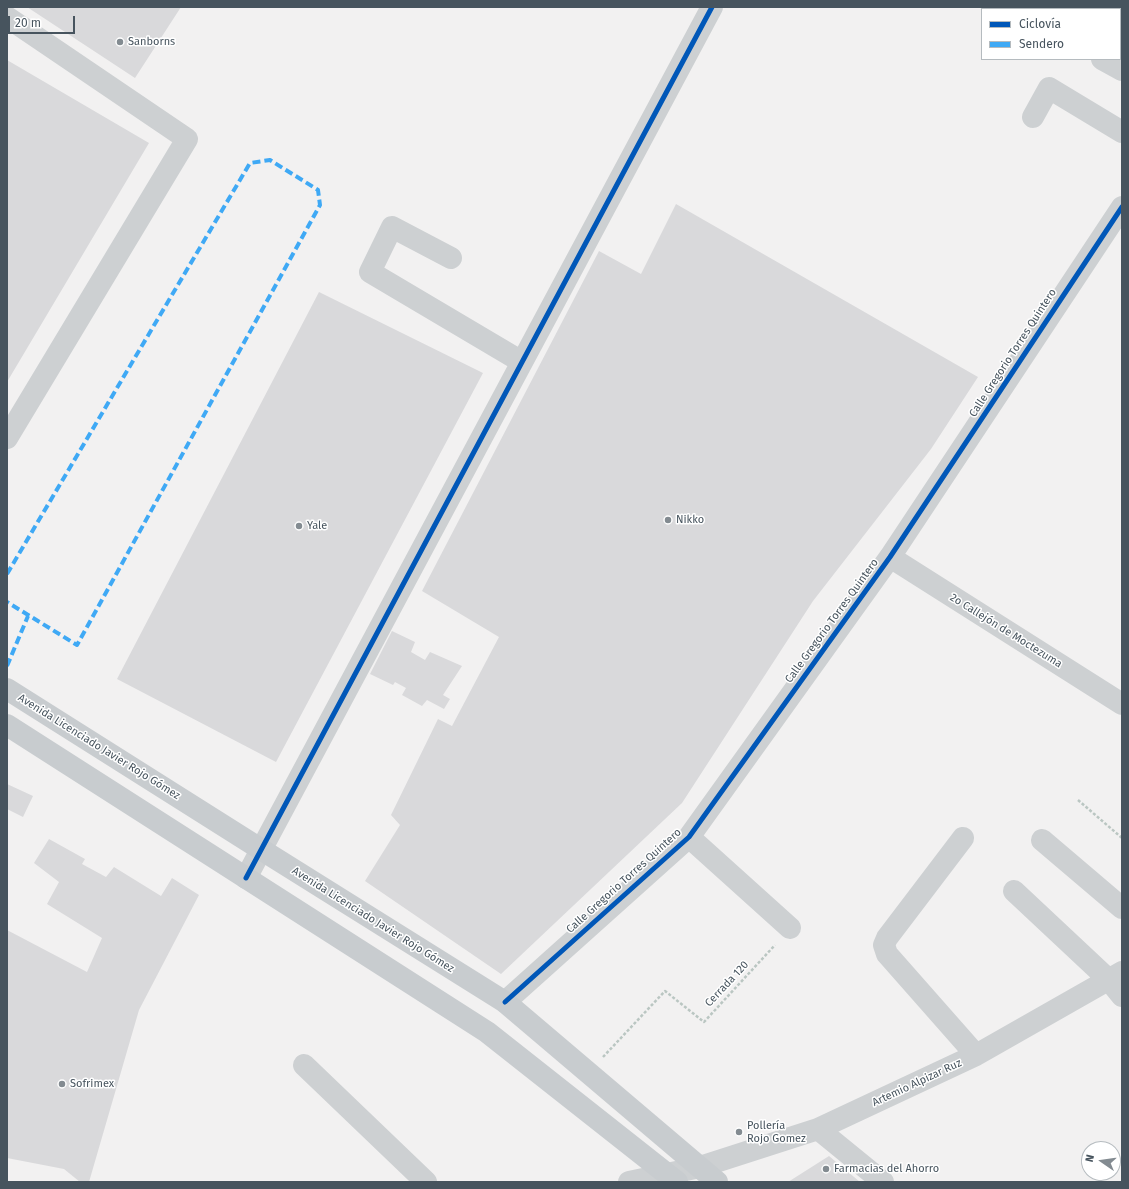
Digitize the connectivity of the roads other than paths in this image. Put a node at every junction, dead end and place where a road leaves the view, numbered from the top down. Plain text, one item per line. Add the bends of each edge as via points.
1 (712, 7) edge
2 (7, 17) edge
3 (1104, 60) edge
4 (1122, 70) edge
5 (1033, 117) dead end
6 (1122, 132) edge
7 (1122, 208) edge
8 (1115, 234) edge
9 (451, 258) dead end
10 (522, 362) junction
11 (7, 438) edge
12 (890, 557) junction
13 (7, 689) edge
14 (1122, 704) edge
15 (7, 725) edge
16 (689, 837) junction
17 (963, 838) dead end
18 (1042, 840) dead end
19 (262, 850) junction
20 (246, 878) junction
21 (1014, 891) dead end
22 (1122, 908) edge
23 (790, 928) road end
24 (1118, 983) edge
25 (505, 1002) junction
26 (976, 1055) junction
27 (304, 1065) dead end
28 (818, 1129) junction
29 (700, 1167) junction
30 (672, 1178) edge
31 (426, 1182) edge
32 (629, 1182) edge
33 (717, 1182) edge
34 (883, 1182) edge

1 - 10 street
2 - 11 street via 187,139
3 - 4 street
5 - 6 street via 1049,88
7 - 8 street, Calle Gregorio Torres Quintero
8 - 12 street, Calle Gregorio Torres Quintero
9 - 10 street via 392,227 370,272
10 - 19 street
12 - 14 street, 2o Callejón de Moctezuma
12 - 16 street, Calle Gregorio Torres Quintero
13 - 19 main road, Avenida Licenciado Javier Rojo Gómez
15 - 20 main road
16 - 23 street
16 - 25 street, Calle Gregorio Torres Quintero
17 - 26 street via 884,945 887,954
18 - 22 street
19 - 20 street
19 - 25 main road, Avenida Licenciado Javier Rojo Gómez
20 - 30 main road via 487,1032
21 - 24 street
24 - 26 street, Artemio Alpizar Ruz
25 - 29 main road, Avenida Licenciado Javier Rojo Gómez
26 - 28 street, Artemio Alpizar Ruz
27 - 31 street
28 - 29 street, Artemio Alpizar Ruz
28 - 34 street
29 - 30 street, Artemio Alpizar Ruz
29 - 33 main road, Avenida Licenciado Javier Rojo Gómez
30 - 32 street, Artemio Alpizar Ruz

